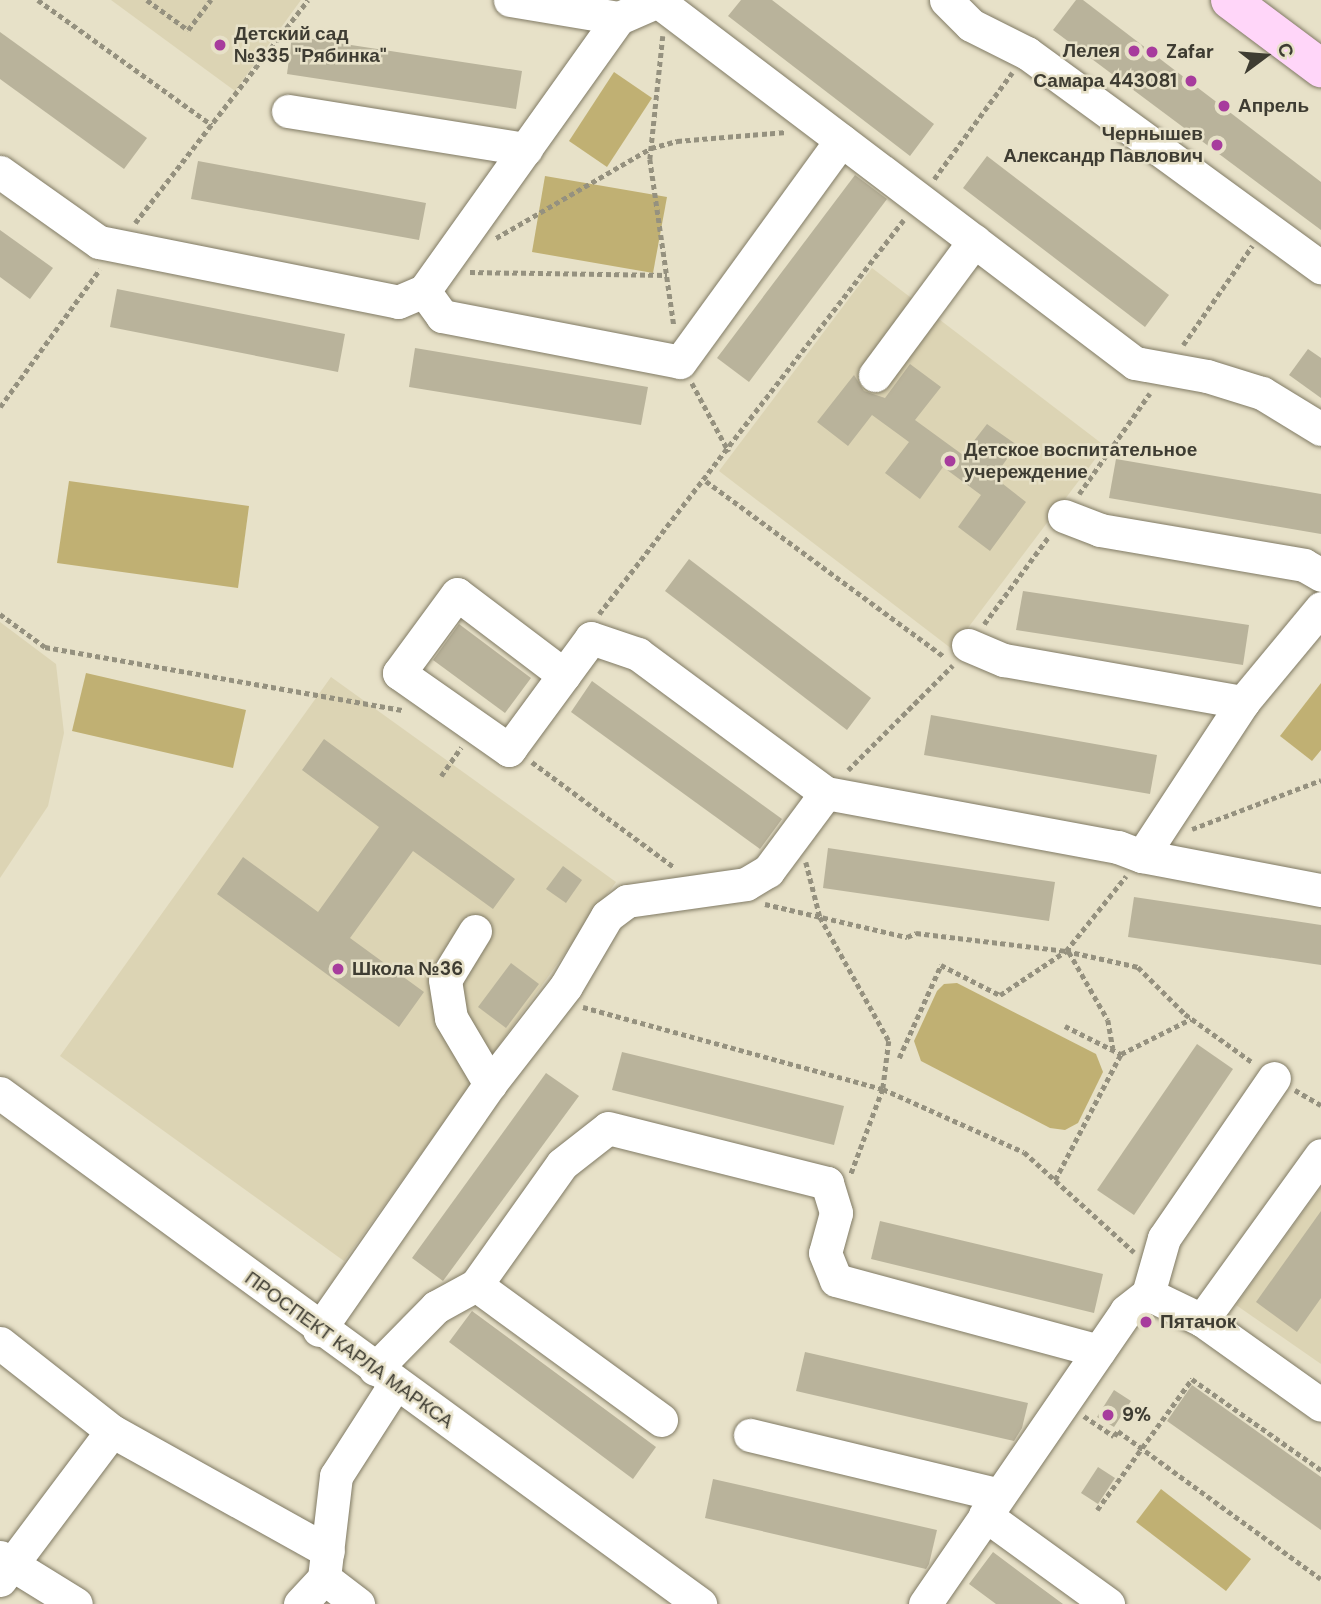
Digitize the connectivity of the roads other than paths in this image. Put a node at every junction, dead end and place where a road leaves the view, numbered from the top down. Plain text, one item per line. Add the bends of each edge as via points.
1 (510, 0) edge
2 (946, 0) edge
3 (1230, 0) edge
4 (662, 3) edge
5 (619, 18) junction
6 (1321, 68) edge
7 (288, 111) dead end
8 (833, 134) junction
9 (526, 149) junction
10 (0, 172) edge
11 (974, 241) junction
12 (1321, 267) edge
13 (431, 281) junction
14 (875, 375) dead end
15 (1321, 429) edge
16 (1063, 516) road end
17 (1321, 575) edge
18 (1321, 608) edge
19 (961, 655) road end
20 (564, 675) junction
21 (1243, 702) junction
22 (826, 793) junction
23 (1145, 851) junction
24 (1321, 890) edge
25 (475, 931) dead end
26 (1275, 1078) dead end
27 (490, 1084) junction
28 (0, 1093) edge
29 (1321, 1155) edge
30 (1151, 1282) junction
31 (476, 1285) junction
32 (1202, 1320) junction
33 (319, 1329) junction
34 (0, 1343) edge
35 (1099, 1351) junction
36 (385, 1377) junction
37 (1321, 1405) edge
38 (661, 1420) dead end
39 (112, 1431) junction
40 (750, 1435) dead end
41 (992, 1505) junction
42 (326, 1565) junction
43 (4, 1567) edge
44 (76, 1604) edge
45 (300, 1604) edge
46 (358, 1604) edge
47 (700, 1604) edge
48 (925, 1604) edge
49 (1108, 1604) edge

1 - 5 street
2 - 12 street via 971,25 1027,52
3 - 6 main road
4 - 5 street
4 - 8 street
5 - 9 street
7 - 9 street
8 - 11 street
8 - 13 street via 680,362 442,316
9 - 13 street
10 - 13 street via 99,242 398,302
11 - 14 street
11 - 15 street via 1135,363 1262,393
16 - 17 street via 1100,530 1304,565
18 - 21 street
19 - 21 street
20 - 20 street via 511,747 399,673 457,594
20 - 22 street via 591,638 638,654
21 - 23 street
22 - 23 street
22 - 27 street via 768,871 746,884 627,901 607,916 555,1000
23 - 24 street
25 - 27 street via 445,980 451,1018
26 - 30 street via 1164,1238
27 - 33 street
28 - 33 street, ПРОСПЕКТ КАРЛА МАРКСА
29 - 32 street
30 - 32 street
30 - 35 street
31 - 35 street via 562,1164 608,1128 827,1183 836,1213 825,1253 836,1280
31 - 36 street via 436,1307
31 - 38 street
32 - 37 street
33 - 36 street, ПРОСПЕКТ КАРЛА МАРКСА
34 - 39 street
35 - 41 street
36 - 42 street via 335,1476
36 - 47 street, ПРОСПЕКТ КАРЛА МАРКСА
39 - 42 street
39 - 43 street
40 - 41 street
41 - 48 street
41 - 49 street
42 - 45 street
42 - 46 street
43 - 44 street

